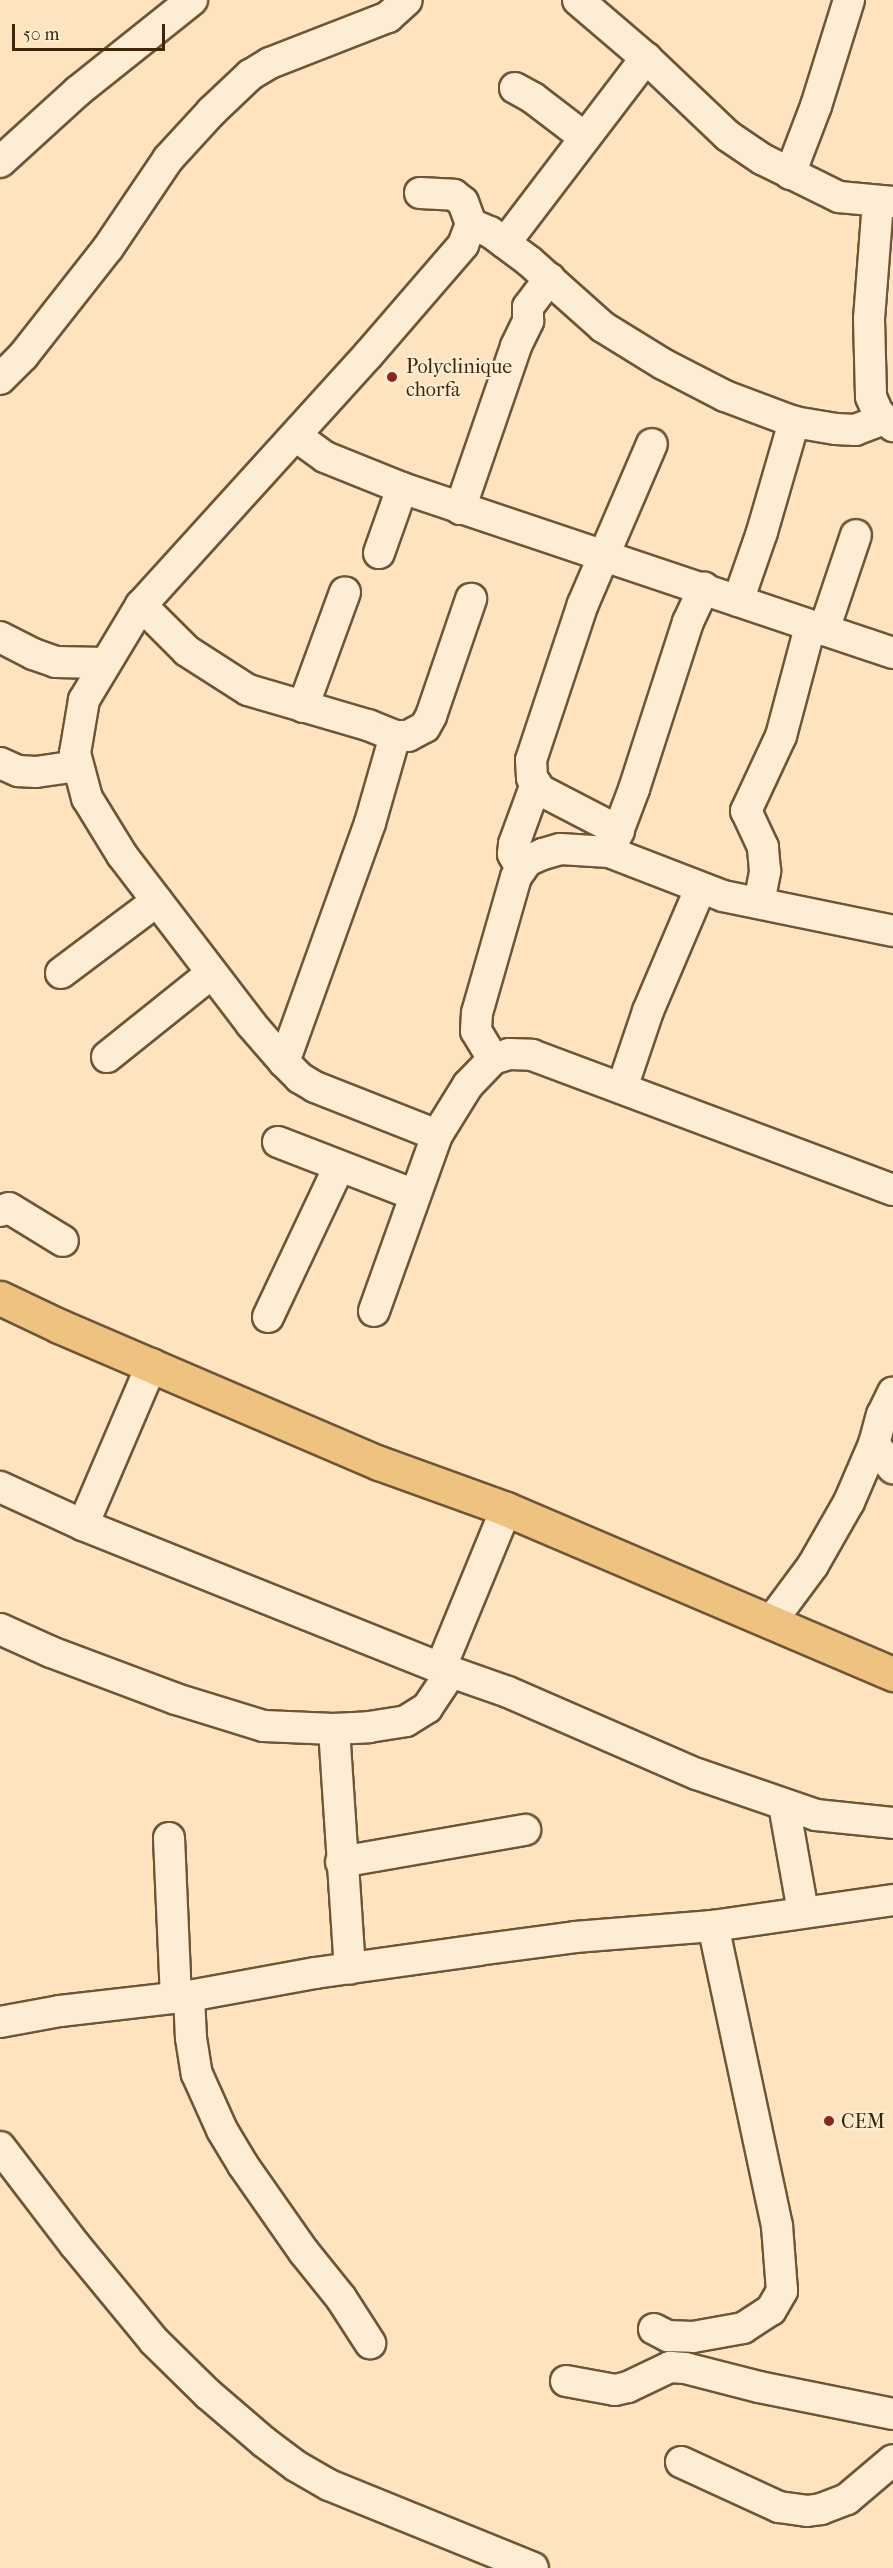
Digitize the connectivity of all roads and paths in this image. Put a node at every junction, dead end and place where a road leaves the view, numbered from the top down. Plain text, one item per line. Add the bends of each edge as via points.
1 (407, 0) edge
2 (578, 0) edge
3 (849, 0) edge
4 (173, 5) edge
5 (646, 58) junction
6 (514, 88) dead end
7 (584, 137) junction
8 (0, 162) edge
9 (790, 174) junction
10 (420, 193) dead end
11 (886, 202) edge
12 (471, 224) junction
13 (505, 243) junction
14 (550, 278) junction
15 (0, 379) edge
16 (794, 422) junction
17 (888, 422) edge
18 (296, 436) junction
19 (652, 444) dead end
20 (402, 488) junction
21 (460, 508) junction
22 (856, 535) dead end
23 (379, 553) dead end
24 (603, 555) junction
25 (704, 588) junction
26 (345, 592) dead end
27 (471, 599) dead end
28 (738, 601) junction
29 (141, 605) junction
30 (817, 628) junction
31 (0, 637) edge
32 (893, 653) edge
33 (104, 663) junction
34 (303, 706) junction
35 (395, 736) junction
36 (0, 763) edge
37 (77, 766) junction
38 (536, 784) junction
39 (614, 842) junction
40 (520, 867) junction
41 (700, 889) junction
42 (157, 901) junction
43 (759, 903) junction
44 (893, 931) edge
45 (61, 973) dead end
46 (212, 973) junction
47 (107, 1057) dead end
48 (492, 1059) junction
49 (284, 1062) junction
50 (622, 1088) junction
51 (437, 1135) junction
52 (278, 1142) dead end
53 (339, 1167) junction
54 (893, 1190) edge
55 (415, 1195) junction
56 (0, 1211) edge
57 (63, 1241) dead end
58 (0, 1298) edge
59 (375, 1311) dead end
60 (268, 1317) dead end
61 (152, 1364) junction
62 (893, 1392) edge
63 (874, 1444) junction
64 (893, 1468) edge
65 (0, 1487) edge
66 (506, 1509) junction
67 (83, 1525) junction
68 (770, 1623) junction
69 (0, 1629) edge
70 (446, 1670) junction
71 (893, 1674) edge
72 (334, 1729) junction
73 (784, 1804) junction
74 (893, 1823) edge
75 (525, 1830) dead end
76 (169, 1838) dead end
77 (341, 1862) junction
78 (893, 1900) edge
79 (803, 1912) junction
80 (713, 1926) junction
81 (350, 1968) junction
82 (182, 1997) junction
83 (0, 2022) edge
84 (0, 2147) edge
85 (654, 2329) dead end
86 (370, 2343) dead end
87 (566, 2381) dead end
88 (893, 2414) edge
89 (893, 2460) edge
90 (681, 2462) dead end
91 (533, 2568) edge

1 - 15 street via 388,17 270,63 250,75 168,159 108,248 23,356
2 - 5 street
3 - 9 street
4 - 8 street
5 - 7 street
5 - 9 street via 728,136
6 - 7 street
7 - 13 street
9 - 11 street via 839,197
10 - 12 street via 454,195 469,213
11 - 17 street via 869,319 871,397 878,413
12 - 13 street
12 - 18 street via 463,245 446,267
13 - 14 street
14 - 16 street via 603,327 663,364 724,396
14 - 21 street via 528,307 528,321
16 - 17 street via 855,430
16 - 28 street
18 - 20 street via 325,457
18 - 29 street
19 - 24 street
20 - 21 street
20 - 23 street
21 - 24 street
22 - 30 street
24 - 25 street
24 - 38 street via 531,760
25 - 28 street
25 - 39 street via 688,622
26 - 34 street
27 - 35 street via 425,727 417,734
28 - 30 street
29 - 33 street
29 - 34 street via 187,651 248,690
30 - 32 street
30 - 43 street via 781,736 746,811 763,847 765,871
31 - 33 street via 56,662
33 - 37 street via 84,700 77,729
34 - 35 street
35 - 49 street via 369,824
36 - 37 street via 18,771 36,772
37 - 42 street via 87,798 122,855
38 - 39 street
38 - 40 street via 514,844 513,854
39 - 40 street via 560,849 534,857
39 - 41 street
40 - 48 street via 477,1012 476,1031
41 - 43 street
41 - 50 street via 648,1011
42 - 45 street
42 - 46 street
43 - 44 street
46 - 47 street
46 - 49 street
48 - 50 street via 509,1054 532,1055
48 - 51 street via 468,1085
49 - 51 street via 315,1087
50 - 54 street
51 - 55 street
52 - 53 street
53 - 55 street
53 - 60 street
55 - 59 street
56 - 57 street via 9,1208
58 - 61 main road
61 - 66 main road via 379,1463
61 - 67 street
62 - 63 street
63 - 64 street
63 - 68 street via 849,1502 818,1556
65 - 67 street
66 - 68 main road
66 - 70 street
67 - 70 street
68 - 71 main road
69 - 72 street via 176,1699 264,1726
70 - 72 street via 440,1691 421,1714 406,1721
70 - 73 street via 508,1692 697,1774
72 - 77 street
73 - 74 street via 816,1815
73 - 79 street
75 - 77 street
76 - 82 street
77 - 81 street
78 - 79 street
79 - 80 street
80 - 81 street via 575,1937
80 - 85 street via 777,2226 782,2291 771,2310 743,2328 693,2337 668,2336
81 - 82 street
82 - 83 street
82 - 86 street via 197,2074 222,2130
84 - 91 street via 154,2341 264,2442 329,2485
87 - 88 street via 615,2390 670,2367 685,2368
89 - 90 street via 847,2499 807,2511 779,2507

